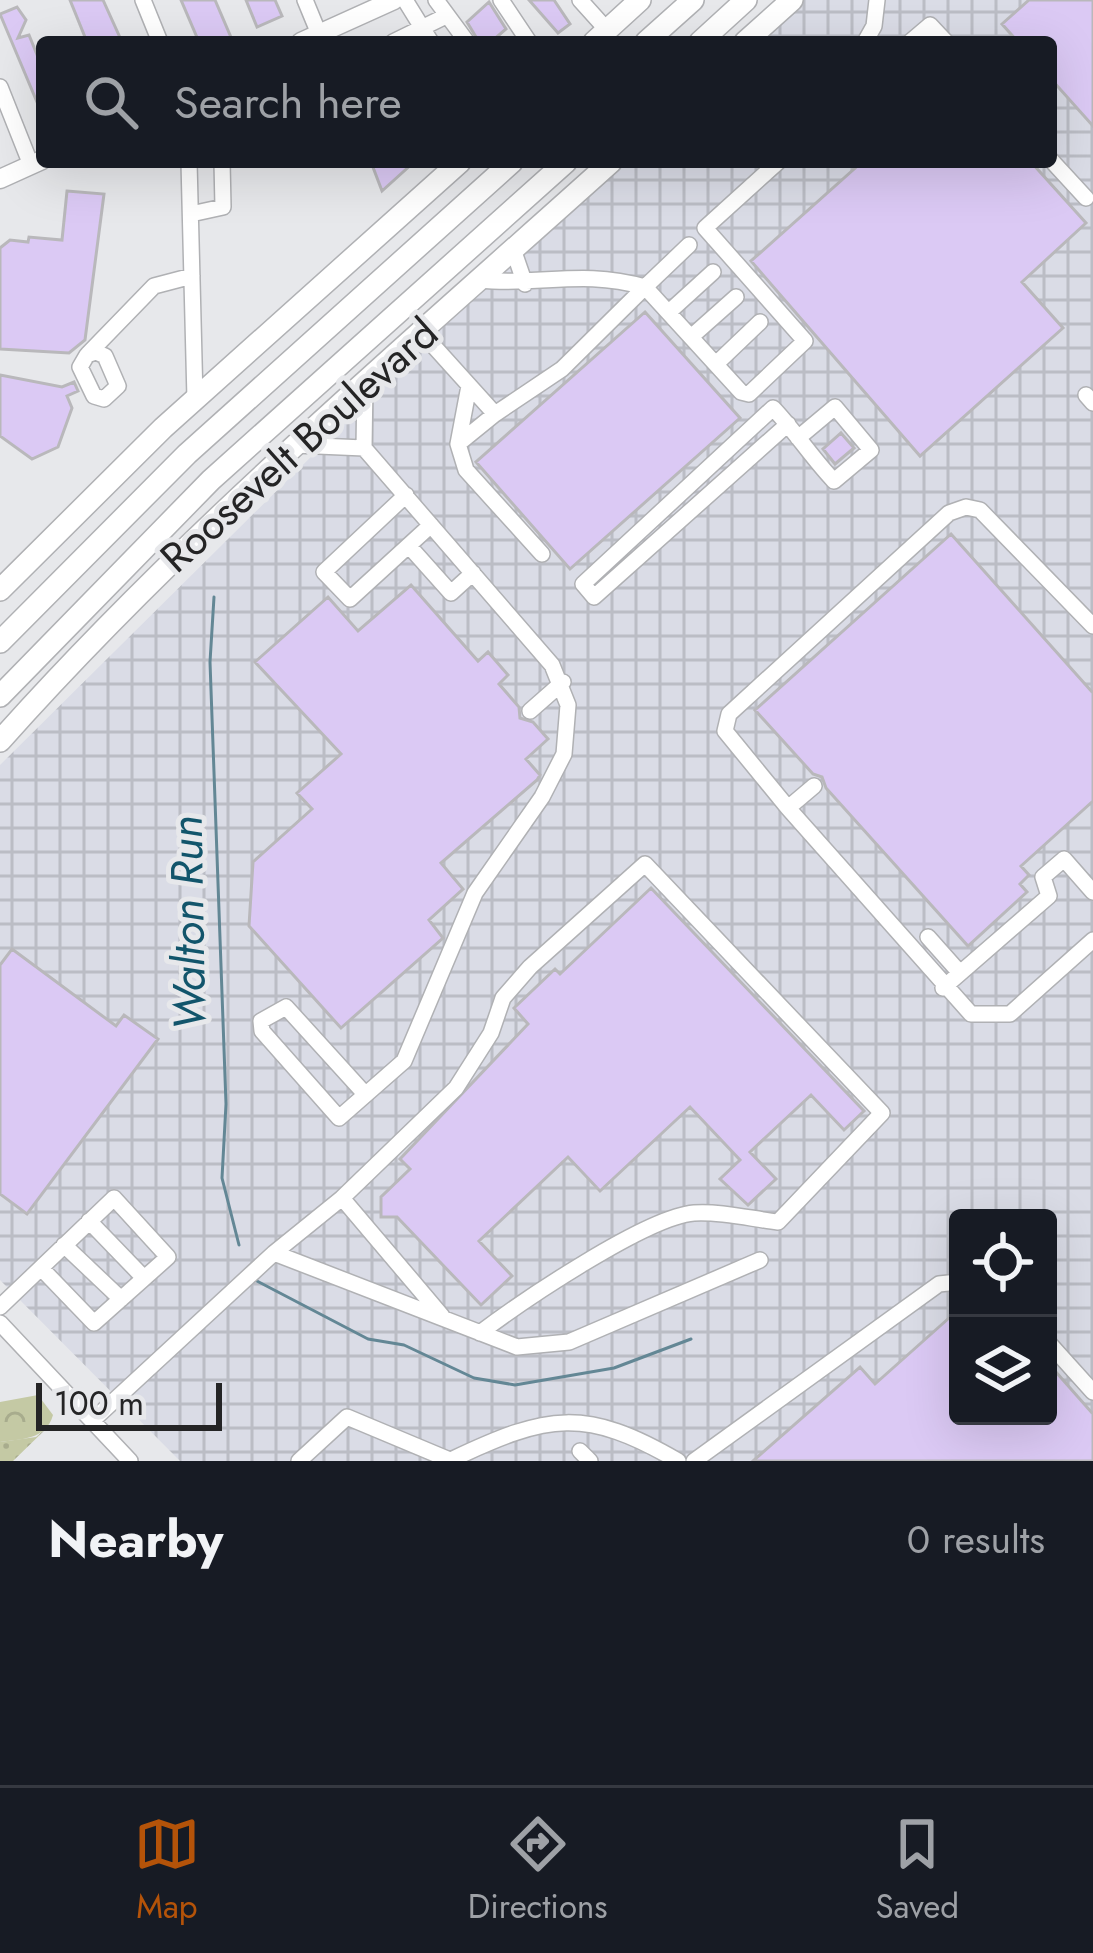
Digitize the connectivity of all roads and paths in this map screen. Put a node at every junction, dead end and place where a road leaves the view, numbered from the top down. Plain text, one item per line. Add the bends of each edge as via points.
1 (143, 0) edge
2 (305, 0) edge
3 (394, 0) edge
4 (405, 0) edge
5 (436, 0) edge
6 (501, 0) edge
7 (580, 0) edge
8 (693, 0) edge
9 (746, 0) edge
10 (792, 0) edge
11 (877, 0) edge
12 (636, 1) edge
13 (444, 16) junction
14 (425, 35) edge
15 (158, 36) edge
16 (310, 36) edge
17 (314, 36) edge
18 (462, 36) edge
19 (525, 36) edge
20 (600, 36) edge
21 (653, 36) edge
22 (707, 36) edge
23 (752, 36) edge
24 (868, 36) edge
25 (917, 36) edge
26 (940, 36) edge
27 (0, 87) edge
28 (36, 160) edge
29 (36, 162) edge
30 (1057, 167) edge
31 (189, 168) edge
32 (222, 168) edge
33 (453, 168) edge
34 (505, 168) edge
35 (559, 168) edge
36 (604, 168) edge
37 (771, 168) edge
38 (0, 179) edge
39 (587, 183) junction
40 (1086, 198) dead end
41 (191, 214) junction
42 (478, 241) junction
43 (689, 245) dead end
44 (513, 250) junction
45 (713, 272) dead end
46 (192, 276) junction
47 (479, 280) junction
48 (525, 284) junction
49 (645, 287) junction
50 (736, 297) dead end
51 (669, 312) junction
52 (760, 322) dead end
53 (421, 332) junction
54 (692, 337) junction
55 (88, 354) dead end
56 (716, 364) junction
57 (365, 382) junction
58 (470, 386) junction
59 (195, 399) junction
60 (495, 415) junction
61 (793, 431) junction
62 (458, 444) junction
63 (295, 445) junction
64 (364, 448) junction
65 (406, 495) junction
66 (431, 525) junction
67 (409, 545) junction
68 (542, 554) dead end
69 (473, 573) junction
70 (0, 590) edge
71 (1093, 626) edge
72 (0, 642) edge
73 (16, 678) junction
74 (563, 682) junction
75 (0, 696) edge
76 (0, 707) edge
77 (530, 710) dead end
78 (0, 741) edge
79 (814, 786) dead end
80 (788, 808) junction
81 (1093, 892) edge
82 (928, 937) dead end
83 (1093, 940) edge
84 (960, 973) junction
85 (943, 988) junction
86 (365, 1094) junction
87 (342, 1198) junction
88 (89, 1221) junction
89 (64, 1245) junction
90 (274, 1253) junction
91 (760, 1260) dead end
92 (41, 1268) junction
93 (144, 1278) junction
94 (949, 1283) edge
95 (121, 1299) junction
96 (0, 1307) edge
97 (444, 1319) junction
98 (0, 1323) edge
99 (480, 1333) junction
100 (1057, 1352) edge
101 (1093, 1392) edge
102 (92, 1421) junction
103 (453, 1460) edge
104 (130, 1461) edge
105 (299, 1461) edge
106 (678, 1461) edge
107 (694, 1461) edge

1 - 15 street
2 - 16 street
3 - 17 main road
4 - 14 street
5 - 13 street
6 - 19 street
7 - 20 street
8 - 21 highway
9 - 22 highway
10 - 23 highway
11 - 24 street
12 - 20 highway
13 - 14 street
13 - 18 street
25 - 26 street via 930,25
27 - 28 street
29 - 38 main road
30 - 40 street
31 - 41 street
32 - 41 street via 223,207
33 - 59 highway
34 - 72 highway, Roosevelt Boulevard via 187,454
35 - 42 highway, Roosevelt Boulevard
36 - 39 highway, Roosevelt Boulevard
37 - 56 street via 705,228 805,341 749,394
39 - 42 highway
39 - 44 highway, Roosevelt Boulevard
41 - 46 street
42 - 73 highway, Roosevelt Boulevard via 198,493
43 - 49 street
44 - 47 highway, Roosevelt Boulevard
44 - 48 street
45 - 51 street
46 - 55 street via 154,286
46 - 59 street
47 - 48 street
47 - 53 highway, Roosevelt Boulevard
48 - 49 street via 601,274
49 - 51 street
49 - 60 street via 562,369
50 - 54 street
51 - 54 street
52 - 56 street
53 - 57 highway, Roosevelt Boulevard
53 - 58 street
54 - 56 street
57 - 63 highway, Roosevelt Boulevard
57 - 64 street
58 - 60 street
58 - 62 street
59 - 70 highway
60 - 62 street
61 - 61 street via 836,407 871,450 834,481
61 - 61 street via 773,408 583,584 594,597
62 - 68 street via 466,470
63 - 64 street
63 - 78 highway, Roosevelt Boulevard via 130,600
64 - 65 street
65 - 66 street
65 - 67 street via 324,572 350,599
66 - 67 street
66 - 69 street
67 - 69 street via 452,593
69 - 74 street
71 - 80 street via 980,510 949,513 729,714 725,731
73 - 75 highway, Roosevelt Boulevard
73 - 76 highway
74 - 77 street
74 - 86 street via 564,754 475,892 404,1060
79 - 80 street
80 - 85 street
81 - 84 street via 1064,859 1043,877 1049,896
82 - 84 street
83 - 85 street via 1010,1014 971,1014
84 - 85 street
86 - 86 street via 339,1118 261,1021 286,1007
87 - 90 street
87 - 97 street
87 - 99 street via 456,1088 491,1034 503,998 530,967 645,864 882,1113 778,1222 694,1213 670,1219
88 - 89 street
88 - 93 street
88 - 93 street via 113,1198 168,1257
89 - 92 street
89 - 95 street
90 - 97 street
90 - 102 street
91 - 99 street via 569,1342 517,1347
92 - 95 street via 94,1323
92 - 96 street
93 - 95 street
94 - 107 street
97 - 99 street
98 - 102 street
100 - 101 street
102 - 104 street
103 - 105 street via 347,1417
103 - 106 street via 562,1419 629,1432

